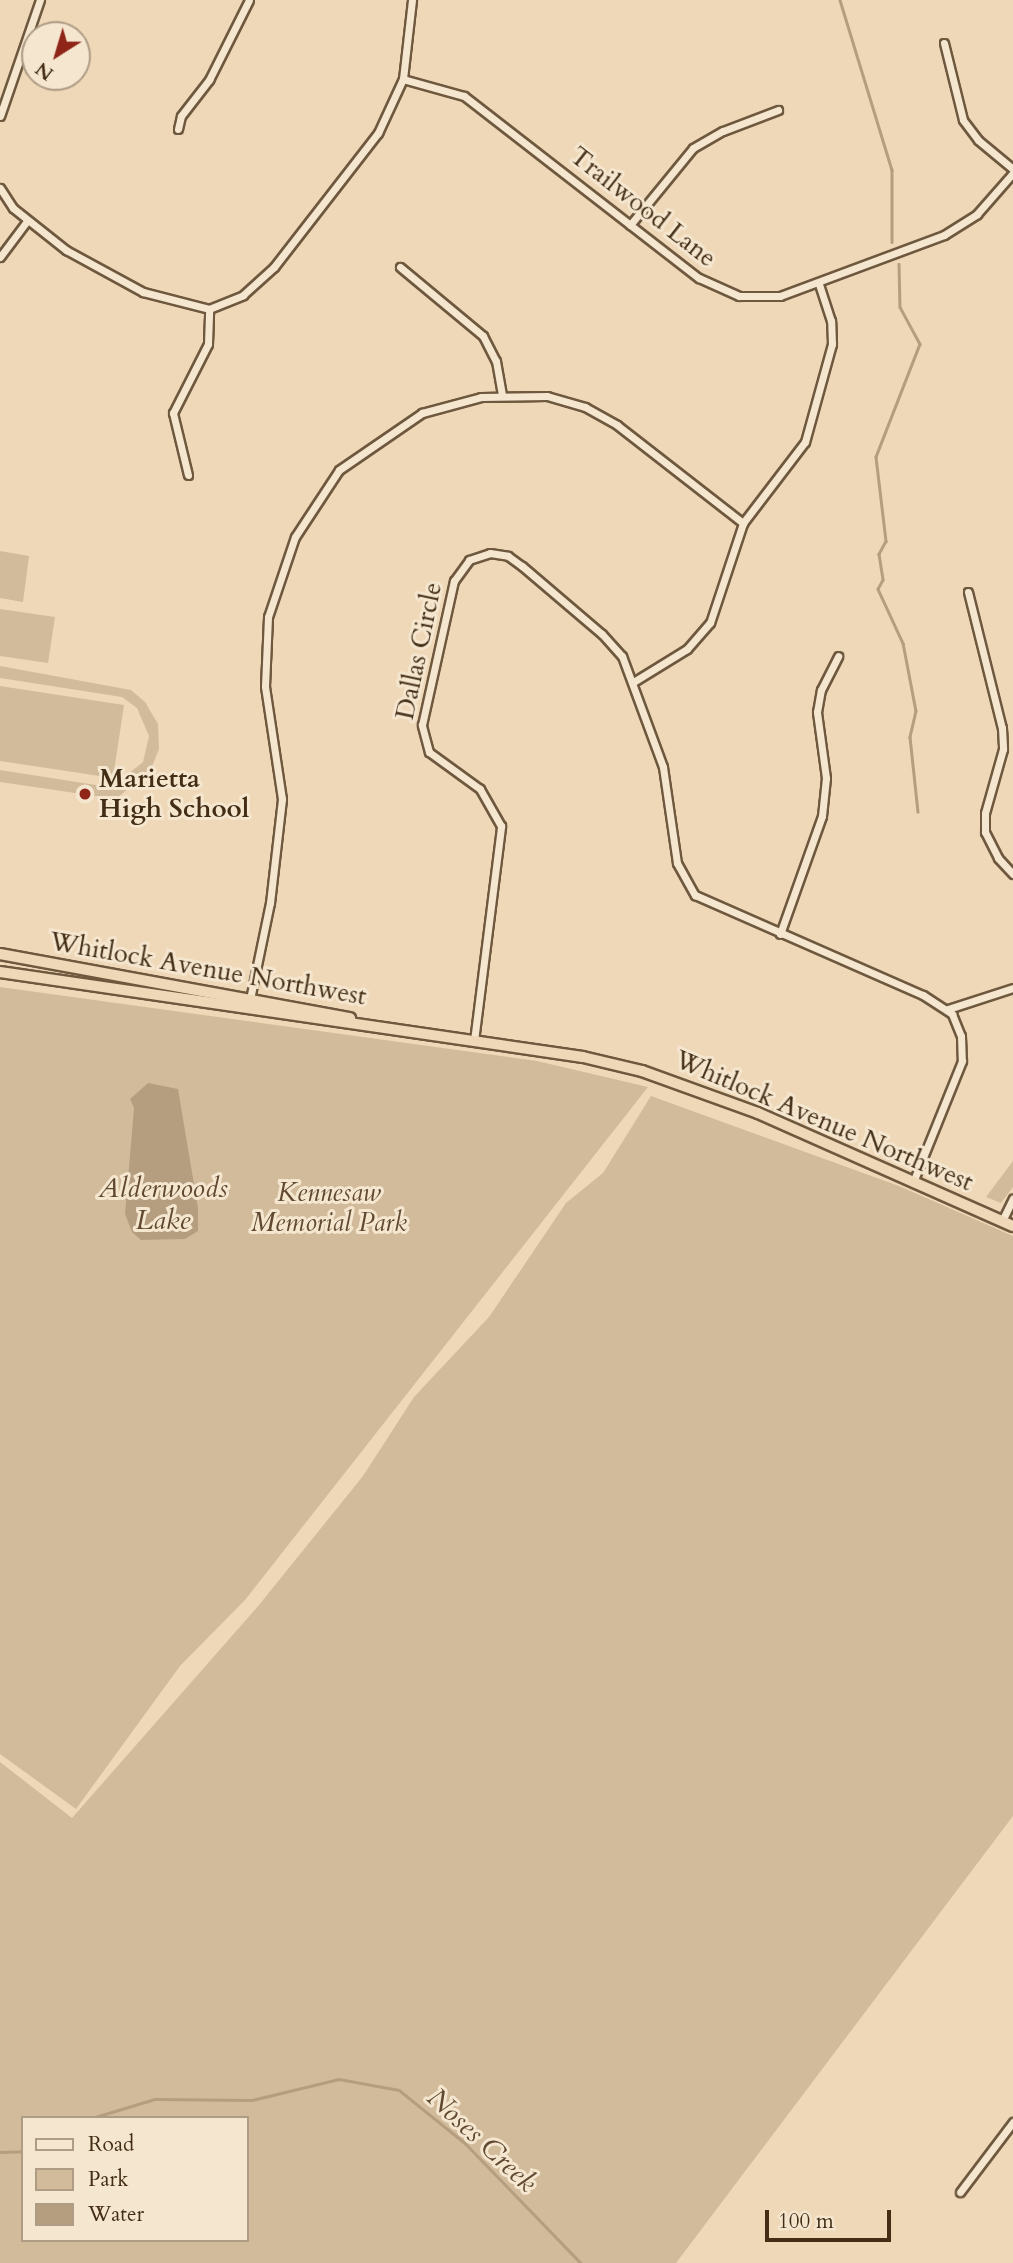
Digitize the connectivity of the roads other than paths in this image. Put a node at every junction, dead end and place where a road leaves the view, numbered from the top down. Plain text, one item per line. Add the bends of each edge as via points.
1 (40, 0) edge
2 (249, 0) edge
3 (412, 0) edge
4 (944, 43) dead end
5 (403, 79) junction
6 (778, 110) dead end
7 (0, 116) edge
8 (178, 129) dead end
9 (1013, 171) edge
10 (0, 188) edge
11 (27, 220) junction
12 (630, 225) junction
13 (0, 257) edge
14 (400, 267) dead end
15 (819, 283) junction
16 (209, 309) junction
17 (502, 395) junction
18 (188, 475) dead end
19 (743, 523) junction
20 (968, 592) dead end
21 (838, 656) dead end
22 (635, 681) junction
23 (1013, 874) edge
24 (780, 933) junction
25 (0, 954) edge
26 (0, 972) edge
27 (1013, 988) edge
28 (248, 1005) junction
29 (948, 1009) junction
30 (474, 1041) junction
31 (914, 1182) junction
32 (1013, 1198) edge
33 (1008, 1223) edge
34 (1013, 2122) edge
35 (960, 2192) dead end

1 - 7 street
2 - 8 street via 209,80 181,116
3 - 5 street
4 - 9 street via 963,120
5 - 12 street, Trailwood Lane via 464,96
5 - 16 street via 371,144 274,267 243,295
6 - 12 street via 693,148
9 - 15 street, Trailwood Lane via 987,205 955,229
10 - 11 street
11 - 13 street
11 - 16 street via 107,275 143,292
12 - 15 street, Trailwood Lane via 699,278 727,293 770,297
14 - 17 street via 483,336 496,361
15 - 19 street via 831,321 832,344 808,432
16 - 18 street via 208,344 173,413
17 - 19 street via 547,396 602,415
17 - 28 street via 422,413 352,459 325,487 295,537 272,600 266,637 265,686 282,799 270,904
19 - 22 street via 710,623 687,649
20 - 23 street via 1002,728 1003,749 985,813 985,832 998,858
21 - 24 street via 821,690 817,712 826,778 822,816
22 - 24 street, Dallas Circle via 663,767 677,863 685,882 707,902
22 - 30 street, Dallas Circle via 611,642 508,556 482,554 461,569 422,732 438,761 486,795 501,826 501,856
24 - 29 street, Dallas Circle
25 - 28 highway, Whitlock Avenue Northwest
26 - 28 highway, Whitlock Avenue Northwest
27 - 29 street
28 - 30 highway, Whitlock Avenue Northwest
29 - 31 street via 961,1036 962,1061
30 - 31 highway, Whitlock Avenue Northwest via 583,1057 673,1080
31 - 33 highway, Whitlock Avenue Northwest
32 - 33 street
34 - 35 street

